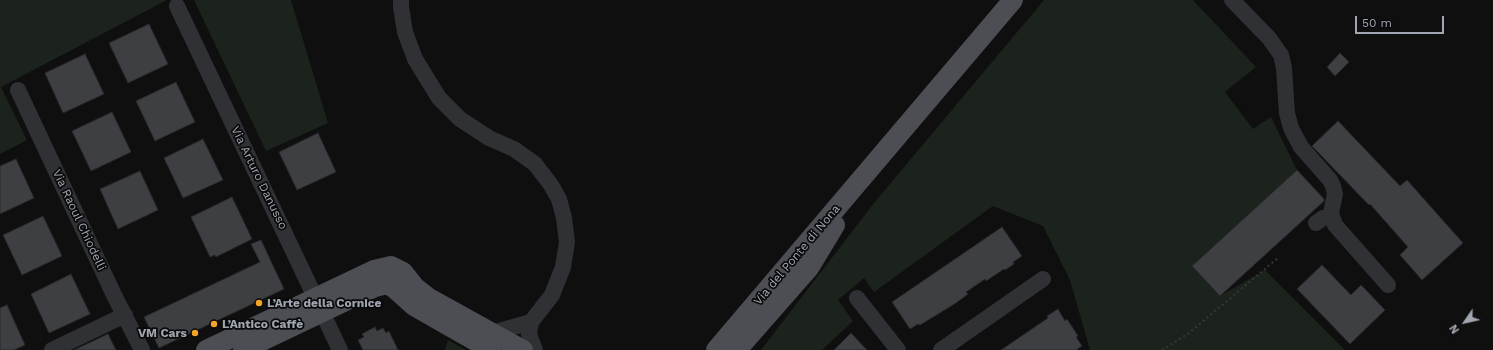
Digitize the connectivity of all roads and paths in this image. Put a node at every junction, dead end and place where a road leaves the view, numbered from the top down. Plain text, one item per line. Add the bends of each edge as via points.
1 (401, 0) edge
2 (1013, 0) edge
3 (1232, 0) edge
4 (177, 6) dead end
5 (18, 90) dead end
6 (878, 160) junction
7 (1331, 217) junction
8 (1316, 223) dead end
9 (1279, 257) dead end
10 (1042, 279) dead end
11 (1388, 285) dead end
12 (857, 298) dead end
13 (319, 305) junction
14 (125, 315) junction
15 (531, 322) junction
16 (491, 342) edge
17 (52, 350) edge
18 (142, 350) edge
19 (206, 350) edge
20 (243, 350) edge
21 (340, 350) edge
22 (524, 350) edge
23 (534, 350) edge
24 (716, 350) edge
25 (737, 350) edge
26 (898, 350) edge
27 (941, 350) edge
28 (1162, 350) edge

1 - 15 street via 406,32 415,59 439,98 460,119 536,164 559,199 567,242 563,267 552,295
2 - 6 main road, Via del Ponte di Nona
3 - 7 street via 1269,38 1281,55 1291,128 1301,147 1333,186 1335,194
4 - 13 street, Via Arturo Danusso
5 - 14 street, Via Raoul Chiodelli
6 - 24 main road, Via del Ponte di Nona
6 - 25 main road, Via del Ponte di Nona via 809,268
7 - 8 street via 1323,218
7 - 11 street via 1338,230
9 - 28 path via 1189,333
10 - 27 street
12 - 26 street
13 - 16 main road via 387,284 414,306
13 - 19 main road
13 - 20 main road
13 - 21 street, Via Arturo Danusso
14 - 17 street
14 - 18 street, Via Raoul Chiodelli
15 - 16 street
15 - 23 street via 529,334
16 - 22 main road

